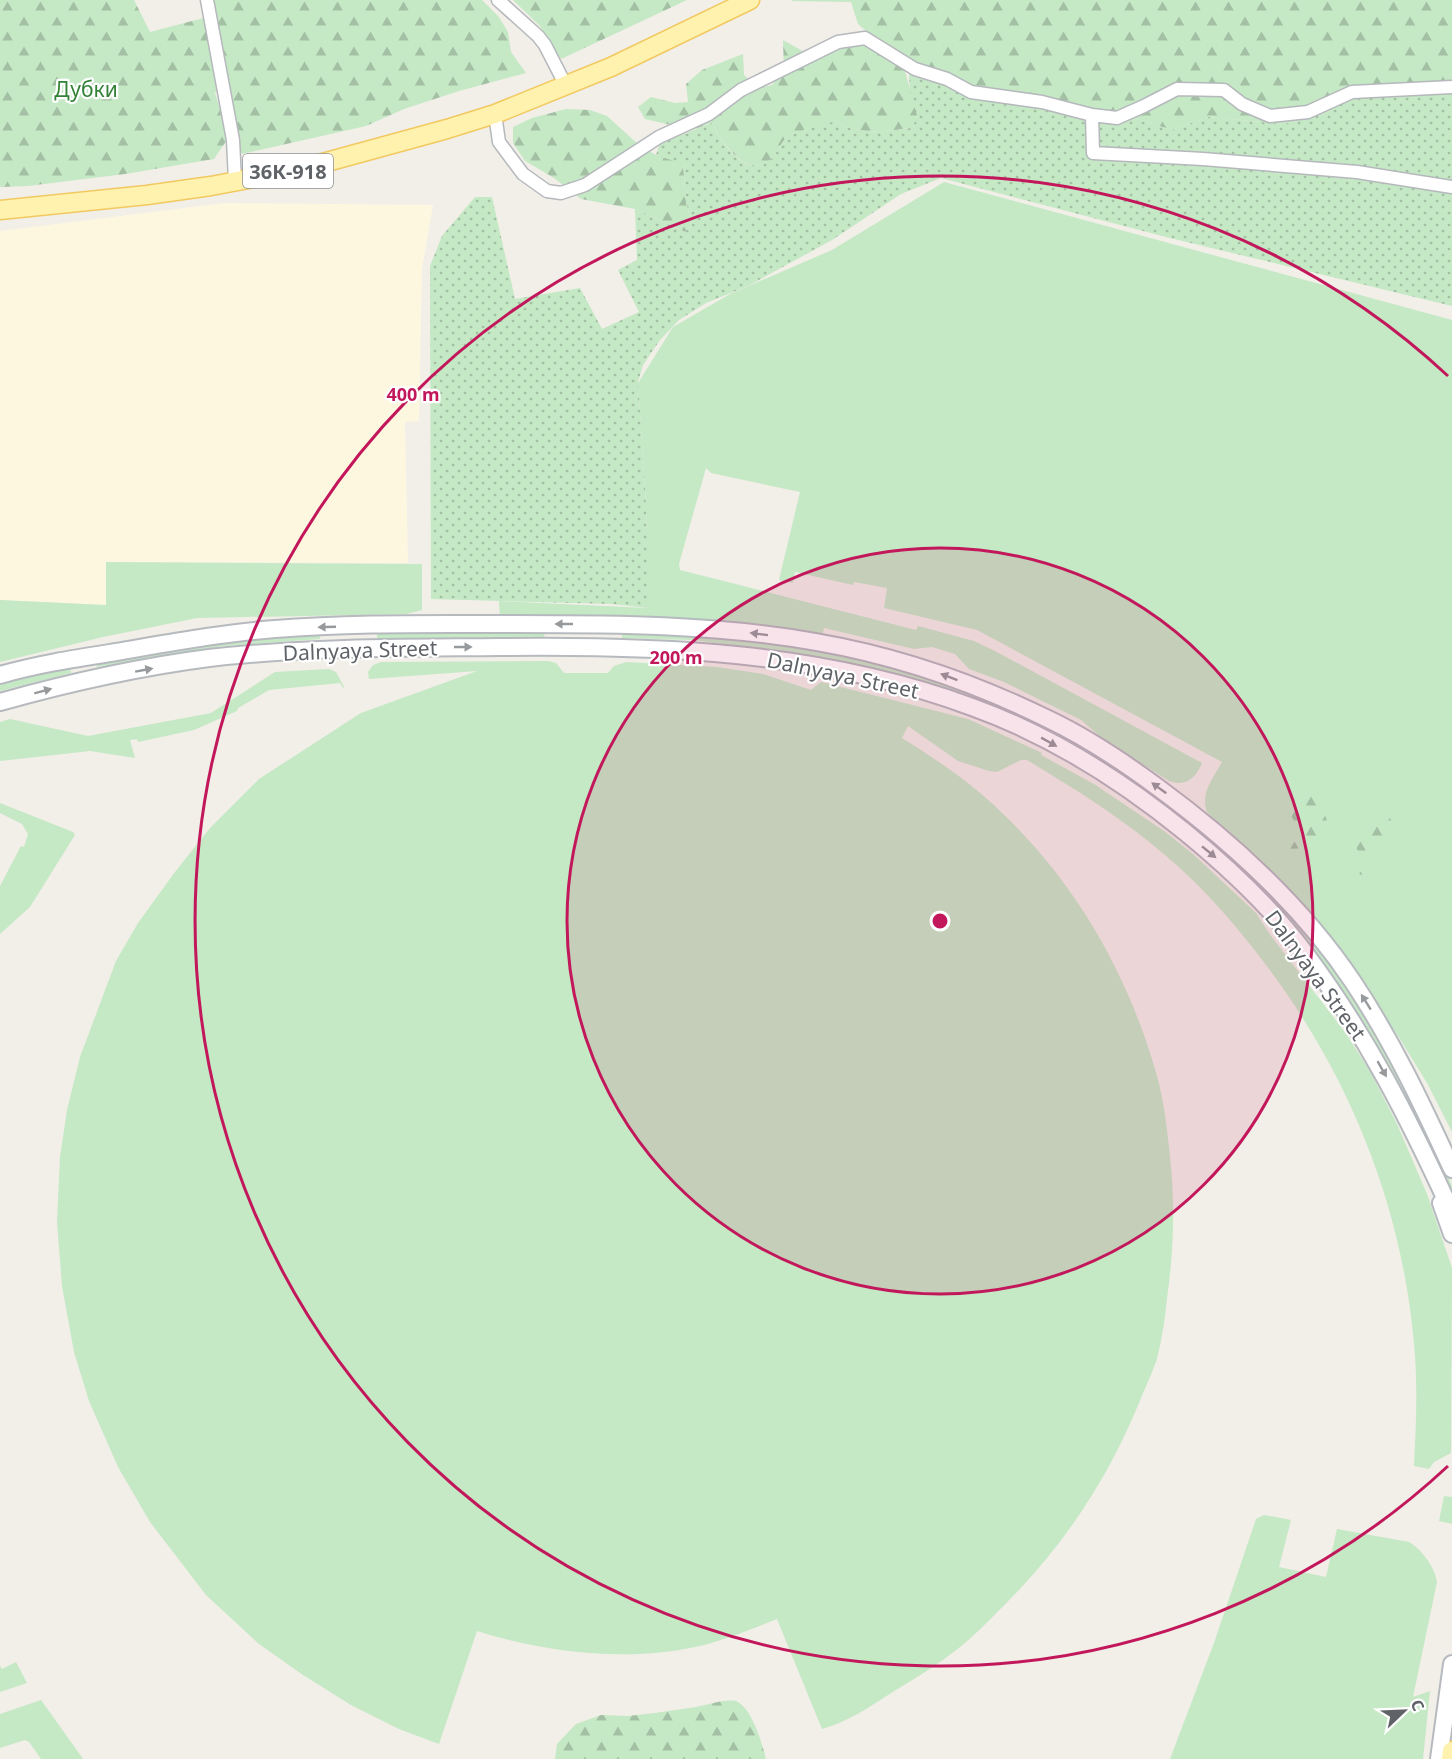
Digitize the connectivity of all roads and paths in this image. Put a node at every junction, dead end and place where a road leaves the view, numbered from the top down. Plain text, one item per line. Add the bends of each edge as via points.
1 (207, 0) edge
2 (498, 0) edge
3 (750, 0) edge
4 (566, 86) junction
5 (1452, 87) edge
6 (495, 114) junction
7 (1092, 115) junction
8 (235, 181) junction
9 (1452, 187) edge
10 (0, 210) edge
11 (590, 624) junction
12 (351, 626) junction
13 (588, 648) junction
14 (351, 649) junction
15 (83, 657) junction
16 (0, 675) edge
17 (86, 680) junction
18 (1003, 699) junction
19 (0, 702) edge
20 (996, 717) junction
21 (1407, 1071) junction
22 (1421, 1146) junction
23 (1452, 1152) edge
24 (1452, 1169) edge
25 (1452, 1213) edge
26 (1452, 1234) edge
27 (1452, 1664) edge
28 (1452, 1751) edge
29 (1439, 1759) edge
30 (1451, 1759) edge

1 - 8 street via 233,140
2 - 4 street via 538,36
3 - 4 main road, 36К-918
4 - 6 main road, 36К-918
5 - 7 street via 1352,92 1308,112 1270,116 1242,104 1224,90 1177,89 1117,118
6 - 7 street via 499,142 523,174 547,191 561,193 585,185 659,136 709,114 741,90 838,42 865,38 915,69 971,92 1042,102
6 - 8 main road, 36К-918 via 301,169
7 - 9 street via 1093,153 1357,172
8 - 10 main road, 36К-918 via 147,195
11 -> 12 main road, Dalnyaya Street
11 - 13 main road
18 -> 11 main road, Dalnyaya Street via 933,671 814,641 679,626
12 - 14 main road
12 -> 15 main road, Dalnyaya Street via 274,629
14 -> 13 main road, Dalnyaya Street
13 - 20 main road, Dalnyaya Street via 771,658 908,687
17 -> 14 main road, Dalnyaya Street via 207,658
15 - 16 main road, Dalnyaya Street
15 - 17 main road
19 -> 17 main road, Dalnyaya Street
18 - 20 main road
21 -> 18 main road, Dalnyaya Street via 1351,979 1309,923 1267,878 1203,821 1134,770 1051,720
20 -> 22 main road, Dalnyaya Street via 1033,733 1127,787 1221,862 1272,912 1304,950 1365,1040
21 - 23 main road via 1433,1108
21 - 24 main road, Dalnyaya Street
22 - 25 main road, Dalnyaya Street
22 - 26 main road
27 - 29 main road
28 - 30 main road

